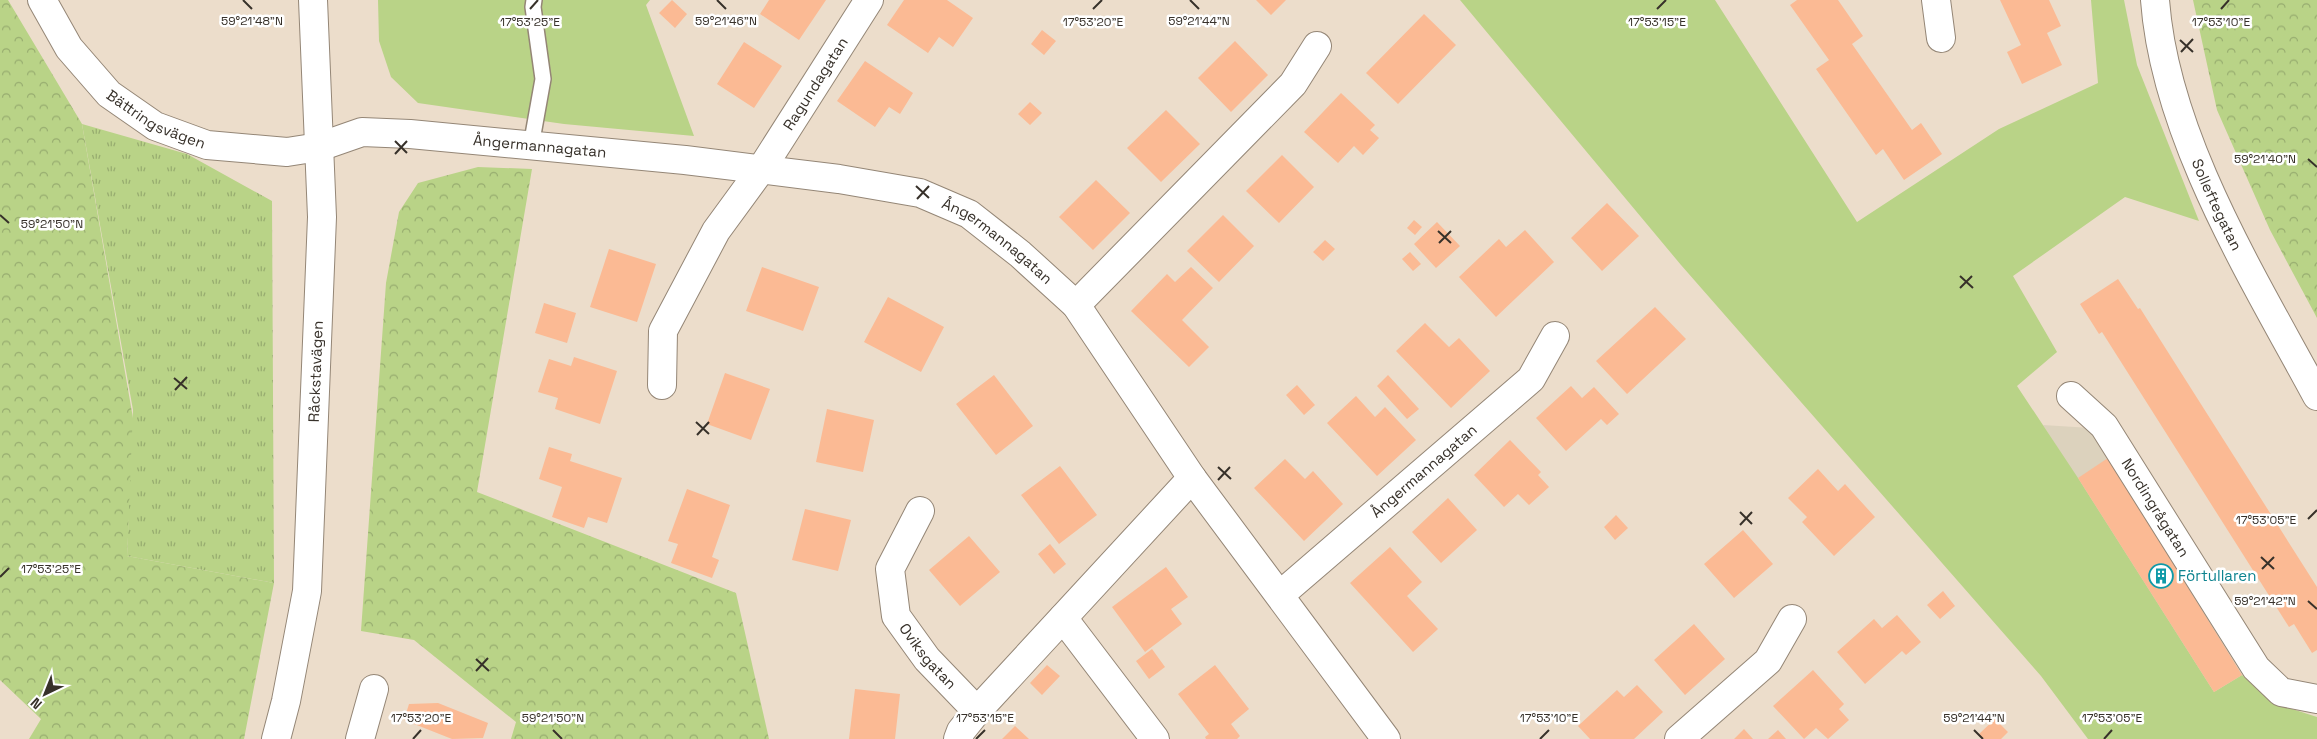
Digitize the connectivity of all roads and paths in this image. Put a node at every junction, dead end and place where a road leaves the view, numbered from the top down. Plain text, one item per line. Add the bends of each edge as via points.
1 (42, 0) edge
2 (313, 0) edge
3 (534, 0) edge
4 (869, 0) edge
5 (1936, 0) edge
6 (2155, 0) edge
7 (1940, 38) dead end
8 (1317, 46) dead end
9 (531, 146) junction
10 (319, 147) junction
11 (762, 168) junction
12 (1076, 305) junction
13 (1555, 336) dead end
14 (662, 385) dead end
15 (2071, 396) dead end
16 (2317, 396) edge
17 (1192, 478) junction
18 (920, 511) dead end
19 (1280, 595) junction
20 (1063, 618) junction
21 (1792, 619) dead end
22 (374, 689) dead end
23 (2317, 698) edge
24 (977, 711) junction
25 (276, 739) edge
26 (360, 739) edge
27 (958, 739) edge
28 (1155, 739) edge
29 (1386, 739) edge
30 (1679, 739) edge

1 - 10 street, Bättringsvägen via 69,48 109,94 155,126 207,145 288,152
2 - 10 street, Råckstavägen
3 - 9 lane via 543,79
4 - 11 street, Ragundagatan
5 - 7 street
6 - 16 street, Solleftegatan via 2157,34 2179,111 2218,212
8 - 12 street via 1293,84
9 - 10 street, Ångermannagatan via 362,132
9 - 11 street, Ångermannagatan
10 - 25 street, Råckstavägen via 322,216 307,592
11 - 12 street, Ångermannagatan via 920,193 970,214
11 - 14 street via 716,231 663,331
12 - 17 street, Ångermannagatan
13 - 19 street, Ångermannagatan via 1531,379
15 - 23 street, Nordingrågatan via 2104,426 2256,668 2281,692
17 - 19 street, Ångermannagatan
17 - 20 street
18 - 24 street, Oviksgatan via 890,570 896,616 927,659
19 - 29 street, Ångermannagatan
20 - 24 street
20 - 28 street
21 - 30 street via 1768,661
22 - 26 street
24 - 27 street

